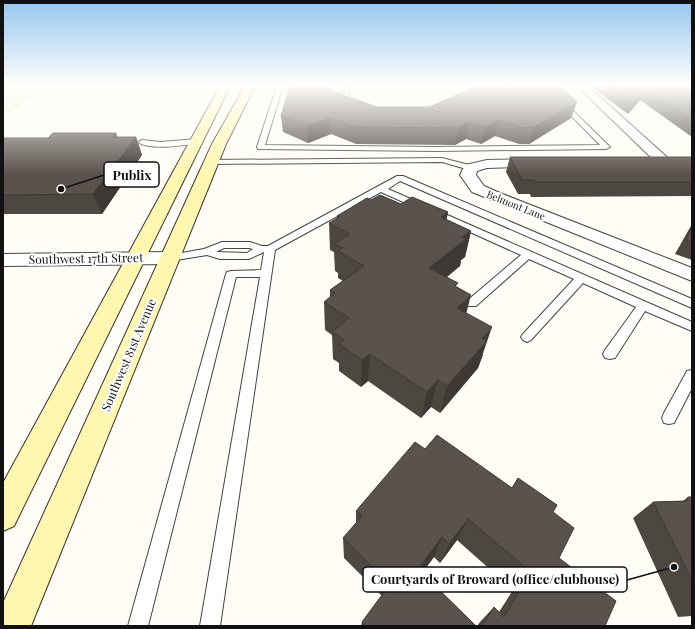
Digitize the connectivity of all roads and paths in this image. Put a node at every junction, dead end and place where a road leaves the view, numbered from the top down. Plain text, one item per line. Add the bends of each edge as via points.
1 (210, 115) edge
2 (234, 115) edge
3 (271, 115) edge
4 (574, 115) edge
5 (615, 115) edge
6 (197, 141) junction
7 (132, 144) edge
8 (211, 162) junction
9 (555, 163) edge
10 (641, 163) edge
11 (470, 168) junction
12 (381, 188) junction
13 (266, 249) junction
14 (529, 254) junction
15 (170, 258) junction
16 (136, 259) junction
17 (3, 260) edge
18 (267, 273) junction
19 (692, 274) edge
20 (582, 278) junction
21 (472, 303) dead end
22 (692, 304) edge
23 (643, 305) junction
24 (692, 327) edge
25 (527, 337) dead end
26 (610, 354) dead end
27 (692, 375) edge
28 (669, 418) dead end
29 (3, 515) edge
30 (12, 626) edge
31 (138, 626) edge
32 (210, 626) edge

1 - 6 street
2 - 8 street, Southwest 81st Avenue
3 - 4 lane via 261,147 606,147
5 - 10 street via 672,164
6 - 7 lane
6 - 16 street
8 - 11 lane via 442,160
8 - 15 street, Southwest 81st Avenue
9 - 11 street via 487,164
11 - 19 street, Belmont Lane via 470,180 478,188 494,196
12 - 13 lane
12 - 14 lane
12 - 22 lane via 400,178
13 - 15 lane via 249,256 220,256 207,252
13 - 18 lane
14 - 20 lane
14 - 21 lane
15 - 16 street, Southwest 17th Street
15 - 30 street, Southwest 81st Avenue
16 - 17 street, Southwest 17th Street
16 - 29 street
18 - 31 lane via 231,274
18 - 32 lane
20 - 23 lane
20 - 25 lane
23 - 24 lane
23 - 26 lane
27 - 28 lane

